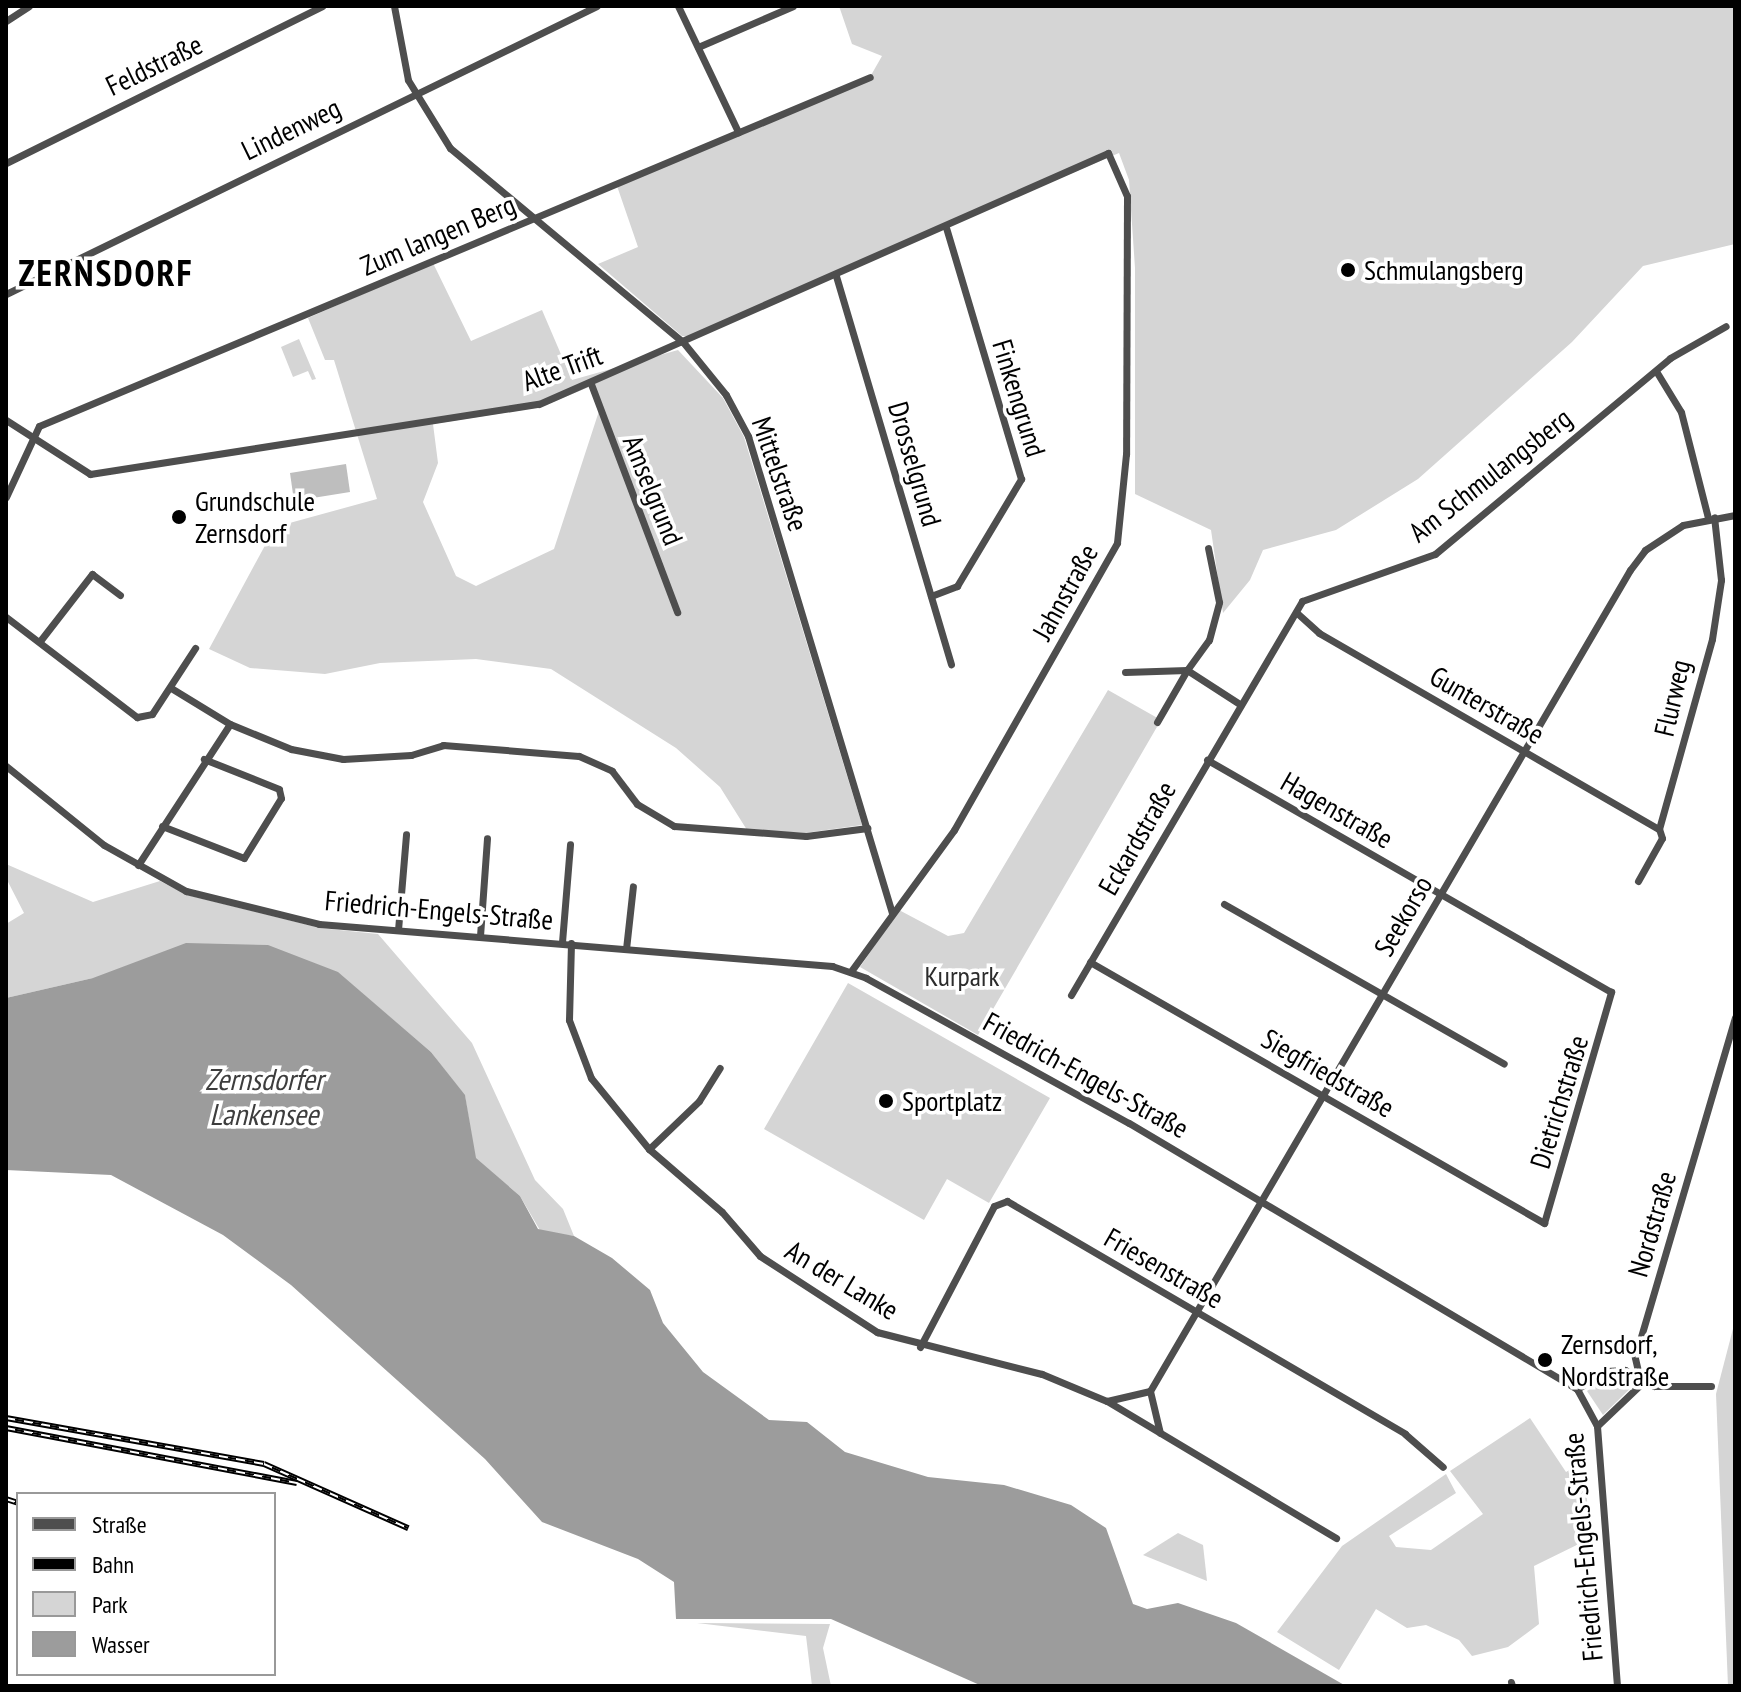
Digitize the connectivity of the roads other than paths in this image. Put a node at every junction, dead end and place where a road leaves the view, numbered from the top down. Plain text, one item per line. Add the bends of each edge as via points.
1 (29, 6) edge
2 (322, 6) edge
3 (394, 6) edge
4 (597, 6) edge
5 (678, 6) edge
6 (793, 6) edge
7 (6, 21) edge
8 (698, 47) junction
9 (870, 77) dead end
10 (413, 93) junction
11 (738, 132) junction
12 (1108, 153) joint
13 (6, 163) edge
14 (536, 217) junction
15 (946, 228) junction
16 (836, 276) junction
17 (6, 294) edge
18 (1726, 326) dead end
19 (683, 342) junction
20 (1656, 371) junction
21 (591, 384) junction
22 (6, 420) edge
23 (33, 442) junction
24 (6, 497) edge
25 (1735, 515) edge
26 (1711, 517) junction
27 (1208, 548) dead end
28 (120, 595) dead end
29 (931, 596) junction
30 (677, 612) dead end
31 (1297, 613) junction
32 (6, 617) edge
33 (40, 641) junction
34 (1280, 642) joint
35 (195, 648) dead end
36 (951, 664) dead end
37 (1187, 670) junction
38 (1125, 672) dead end
39 (171, 688) junction
40 (1241, 705) junction
41 (1157, 722) dead end
42 (230, 724) junction
43 (1525, 752) junction
44 (204, 759) junction
45 (1207, 760) junction
46 (6, 766) edge
47 (162, 826) junction
48 (867, 828) junction
49 (1659, 829) junction
50 (406, 834) dead end
51 (487, 838) dead end
52 (570, 844) dead end
53 (138, 865) junction
54 (1638, 881) dead end
55 (633, 886) dead end
56 (1440, 896) junction
57 (1224, 904) dead end
58 (892, 914) junction
59 (398, 930) junction
60 (480, 936) junction
61 (562, 942) junction
62 (571, 943) junction
63 (626, 949) junction
64 (1090, 962) junction
65 (851, 971) junction
66 (1611, 992) joint
67 (1071, 995) dead end
68 (1383, 995) junction
69 (1735, 1017) edge
70 (1504, 1064) dead end
71 (720, 1068) dead end
72 (1324, 1096) junction
73 (649, 1149) junction
74 (1263, 1201) junction
75 (1544, 1223) joint
76 (1197, 1313) junction
77 (920, 1347) junction
78 (1639, 1377) junction
79 (1711, 1386) dead end
80 (1577, 1389) junction
81 (1150, 1391) junction
82 (1107, 1401) junction
83 (1597, 1426) junction
84 (1160, 1433) junction
85 (1443, 1467) dead end
86 (1336, 1538) dead end
87 (1617, 1686) edge

1 - 7 street
2 - 13 street, Feldstraße
3 - 10 street, Mittelstraße
4 - 10 street, Lindenweg
5 - 8 street
6 - 8 street
8 - 11 street
9 - 11 street, Zum langen Berg
10 - 14 street, Mittelstraße via 429,124 473,172
10 - 17 street, Lindenweg
11 - 14 street, Zum langen Berg
12 - 15 street, Alte Trift
12 - 58 street, Jahnstraße via 1127,196 1126,454 1117,543 954,830
14 - 19 street, Mittelstraße
14 - 23 street, Zum langen Berg via 39,426
15 - 16 street, Alte Trift
15 - 29 street, Finkengrund via 1021,479 957,586
16 - 19 street, Alte Trift
16 - 29 street, Drosselgrund
18 - 20 street, Am Schmulangsberg
19 - 21 street, Alte Trift
19 - 48 street, Mittelstraße via 726,395 748,436
20 - 26 street, Flurweg via 1681,412
20 - 31 street, Am Schmulangsberg via 1435,554 1309,596
21 - 23 street, Alte Trift via 539,404 90,474
21 - 30 street, Amselgrund
22 - 23 street, Alte Trift
23 - 24 street
25 - 26 street, Seekorso
26 - 43 street, Seekorso via 1683,525 1645,550
26 - 49 street, Flurweg via 1721,580 1712,639
27 - 37 street via 1219,615
28 - 33 street via 92,574
29 - 36 street, Drosselgrund
31 - 34 street, Am Schmulangsberg
31 - 43 street, Gunterstraße via 1319,633
32 - 33 street
33 - 39 street via 137,717 152,714
34 - 40 street, Eckardstraße
35 - 39 street
37 - 38 street
37 - 40 street
37 - 41 street
39 - 42 street
40 - 45 street, Eckardstraße
42 - 44 street
42 - 48 street via 291,749 343,759 411,755 443,745 579,756 612,771 637,804 674,826 806,836
43 - 49 street, Gunterstraße
43 - 56 street, Seekorso
44 - 47 street
44 - 47 street via 279,789 281,798 244,858
45 - 56 street, Hagenstraße
45 - 64 street, Eckardstraße
46 - 53 street, Friedrich-Engels-Straße via 78,827
47 - 53 street
48 - 58 street, Mittelstraße
49 - 54 street, Flurweg via 1662,838
50 - 59 street
51 - 60 street
52 - 61 street
53 - 59 street, Friedrich-Engels-Straße via 186,891 292,918
55 - 63 street
56 - 66 street, Hagenstraße
56 - 68 street, Seekorso
57 - 68 street
58 - 65 street
59 - 60 street, Friedrich-Engels-Straße
60 - 61 street, Friedrich-Engels-Straße
61 - 62 street, Friedrich-Engels-Straße
62 - 63 street, Friedrich-Engels-Straße
62 - 73 street, An der Lanke via 567,1000 577,1050 607,1102
63 - 65 street, Friedrich-Engels-Straße via 813,962
64 - 67 street, Eckardstraße
64 - 72 street, Siegfriedstraße
65 - 74 street, Friedrich-Engels-Straße
66 - 75 street, Dietrichstraße
68 - 70 street
68 - 72 street, Seekorso
69 - 78 street, Nordstraße via 1635,1357
71 - 73 street via 699,1101
72 - 74 street, Seekorso
72 - 75 street, Siegfriedstraße
73 - 77 street, An der Lanke via 722,1212 760,1256 877,1332
74 - 76 street, Seekorso
74 - 80 street, Friedrich-Engels-Straße
76 - 77 street, Friesenstraße via 1007,1201 994,1206
76 - 81 street, Seekorso
76 - 85 street, Friesenstraße via 1405,1434
77 - 82 street, An der Lanke via 1042,1374
78 - 79 street via 1654,1386
78 - 80 street via 1606,1371
78 - 83 street via 1634,1394
80 - 83 street, Friedrich-Engels-Straße
81 - 82 street
81 - 84 street
82 - 84 street, An der Lanke
83 - 87 street, Friedrich-Engels-Straße
84 - 86 street, An der Lanke

